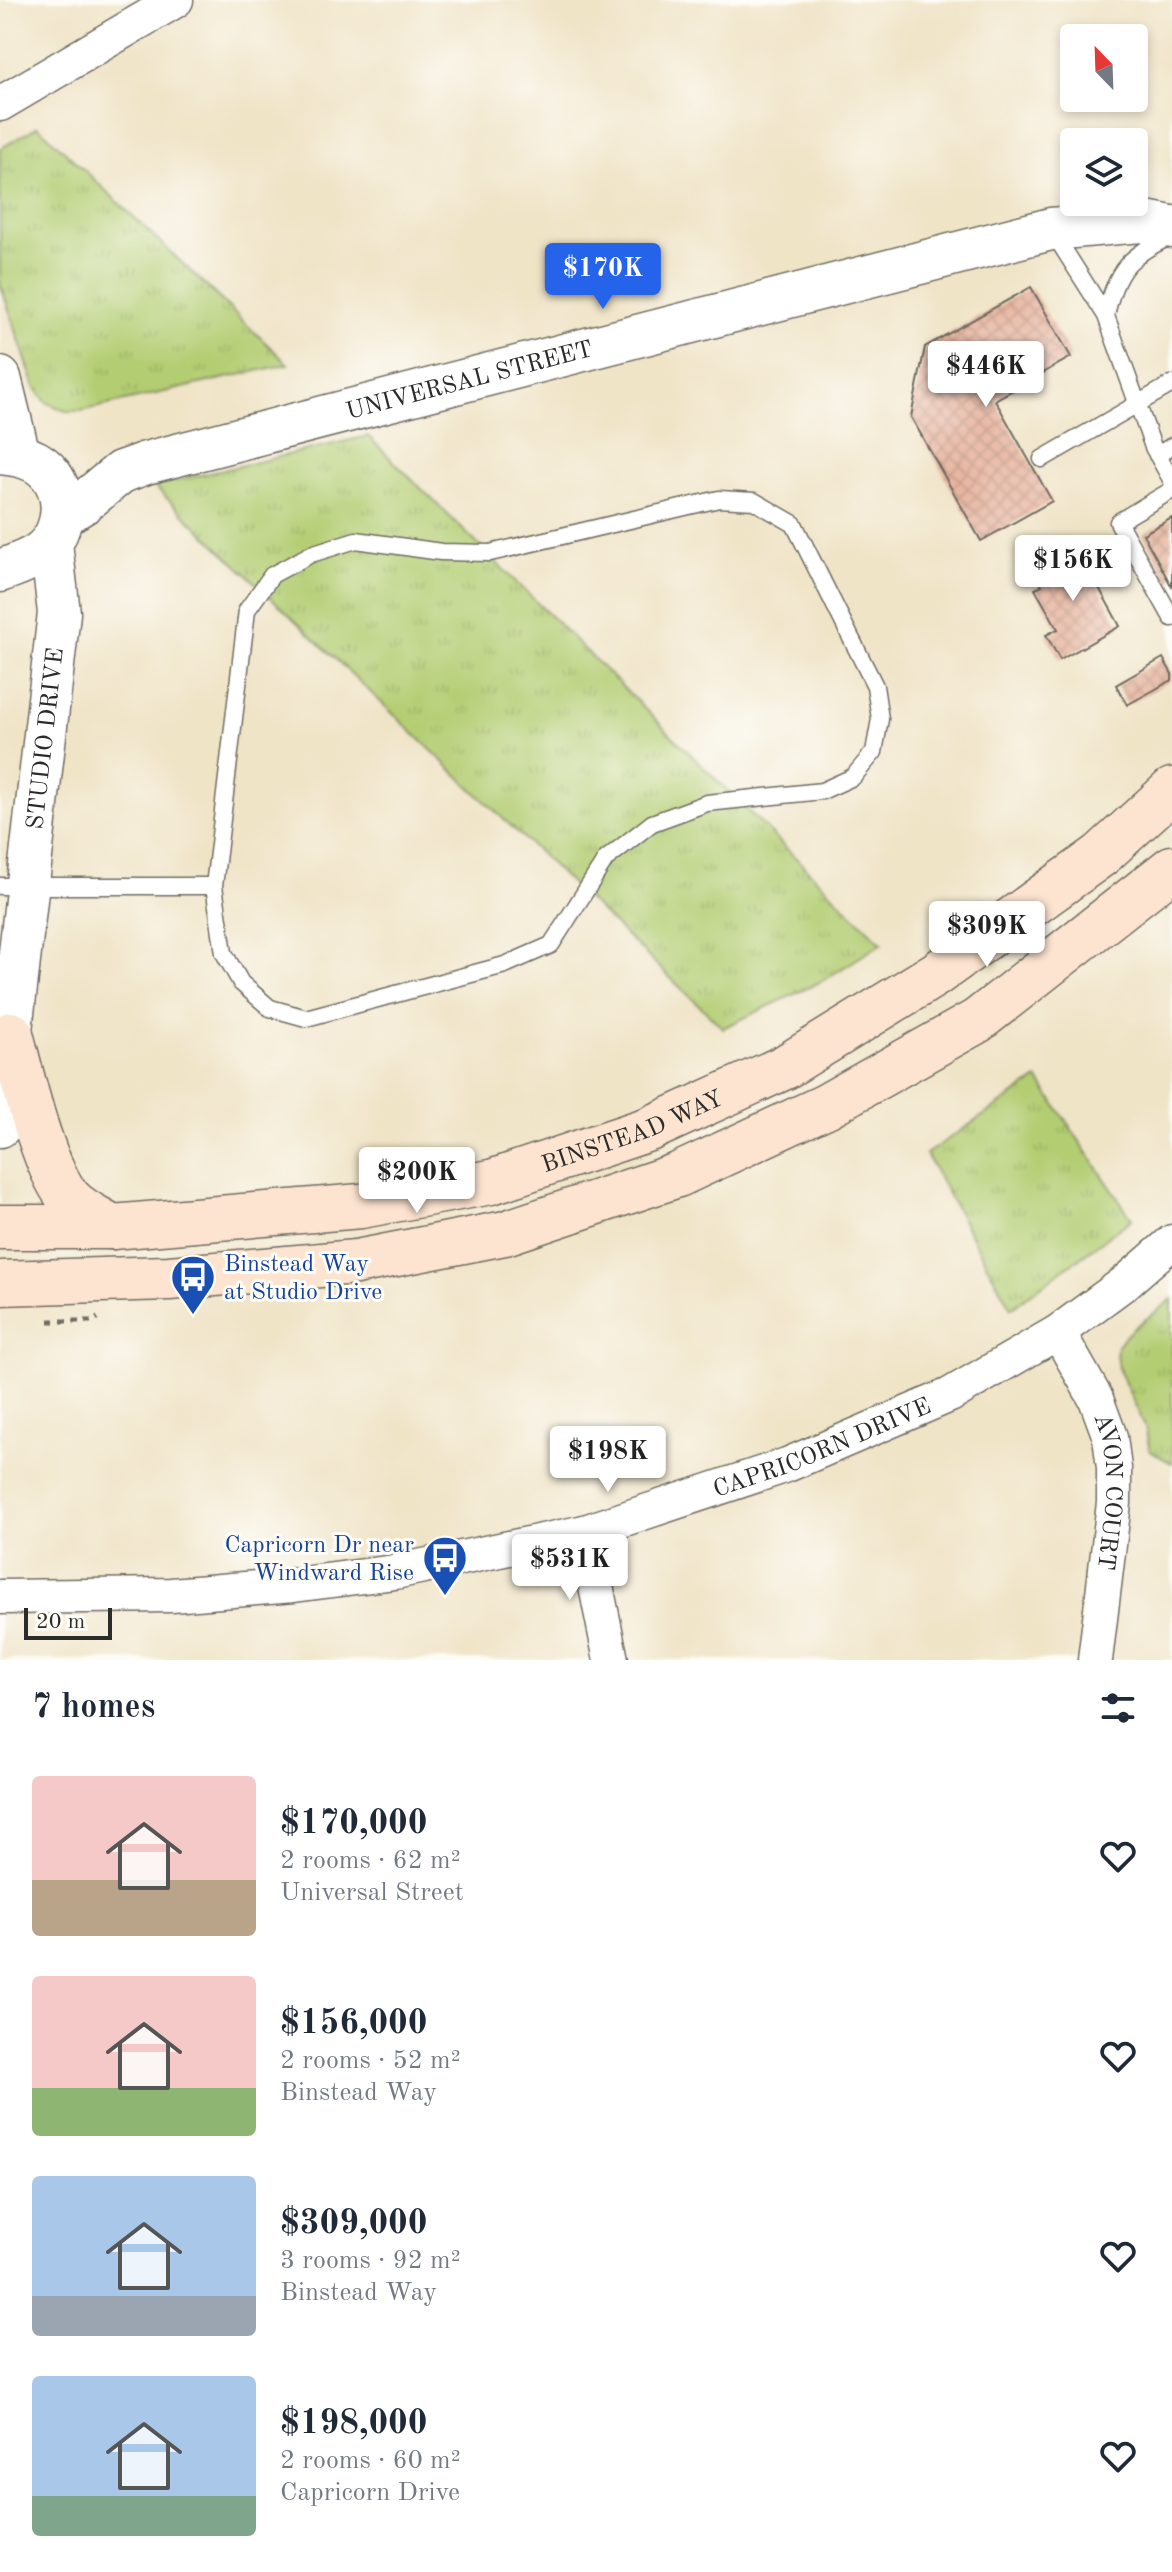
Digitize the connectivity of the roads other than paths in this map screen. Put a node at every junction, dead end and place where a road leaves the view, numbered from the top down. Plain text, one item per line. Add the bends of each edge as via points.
1 (176, 0) edge
2 (0, 104) edge
3 (1172, 227) edge
4 (1051, 229) junction
5 (1172, 236) edge
6 (1106, 316) junction
7 (0, 378) edge
8 (1172, 384) edge
9 (1139, 403) junction
10 (1172, 446) edge
11 (10, 454) edge
12 (1157, 455) junction
13 (1042, 459) dead end
14 (1172, 481) edge
15 (1172, 490) edge
16 (56, 529) junction
17 (0, 571) edge
18 (1172, 618) edge
19 (1172, 790) edge
20 (1172, 868) edge
21 (14, 886) edge
22 (214, 886) junction
23 (11, 1034) junction
24 (0, 1126) edge
25 (0, 1227) edge
26 (112, 1227) junction
27 (1172, 1242) edge
28 (0, 1283) edge
29 (1058, 1332) junction
30 (585, 1532) junction
31 (0, 1597) edge
32 (611, 1660) edge
33 (1095, 1660) edge

1 - 2 street
3 - 4 street, UNIVERSAL STREET via 1141,221
4 - 6 lane
4 - 16 street, UNIVERSAL STREET via 146,463 121,472
5 - 6 lane via 1132,258 1120,271
6 - 9 lane
7 - 11 street
8 - 9 lane
9 - 12 lane
9 - 13 lane
10 - 12 lane
11 - 16 street, STUDIO DRIVE via 37,463 55,483 60,496
12 - 14 lane
15 - 18 lane via 1118,522
16 - 17 street, UNIVERSAL STREET via 39,554
16 - 21 street, STUDIO DRIVE via 59,613
19 - 26 main road, BINSTEAD WAY via 1101,855 936,974 785,1067 649,1129 491,1182 375,1204
20 - 28 main road via 977,1021 826,1106 678,1175 505,1233 356,1262 169,1278
21 - 22 lane
21 - 23 street, STUDIO DRIVE
22 - 22 lane via 247,610 272,575 311,554 356,540 490,553 719,499 754,501 794,524 875,686 880,719 874,752 853,777 822,791 707,803 652,823 606,859 551,945 505,965 306,1018 282,1012 241,983 224,953
23 - 24 street, STUDIO DRIVE
23 - 26 main road via 36,1122 64,1191
25 - 26 main road, BINSTEAD WAY
27 - 29 street, CAPRICORN DRIVE
29 - 30 street, CAPRICORN DRIVE via 950,1395 876,1428 787,1465
29 - 33 street, AVON COURT via 1096,1399 1114,1468
30 - 31 street, CAPRICORN DRIVE via 395,1572 294,1585 171,1595
30 - 32 street

